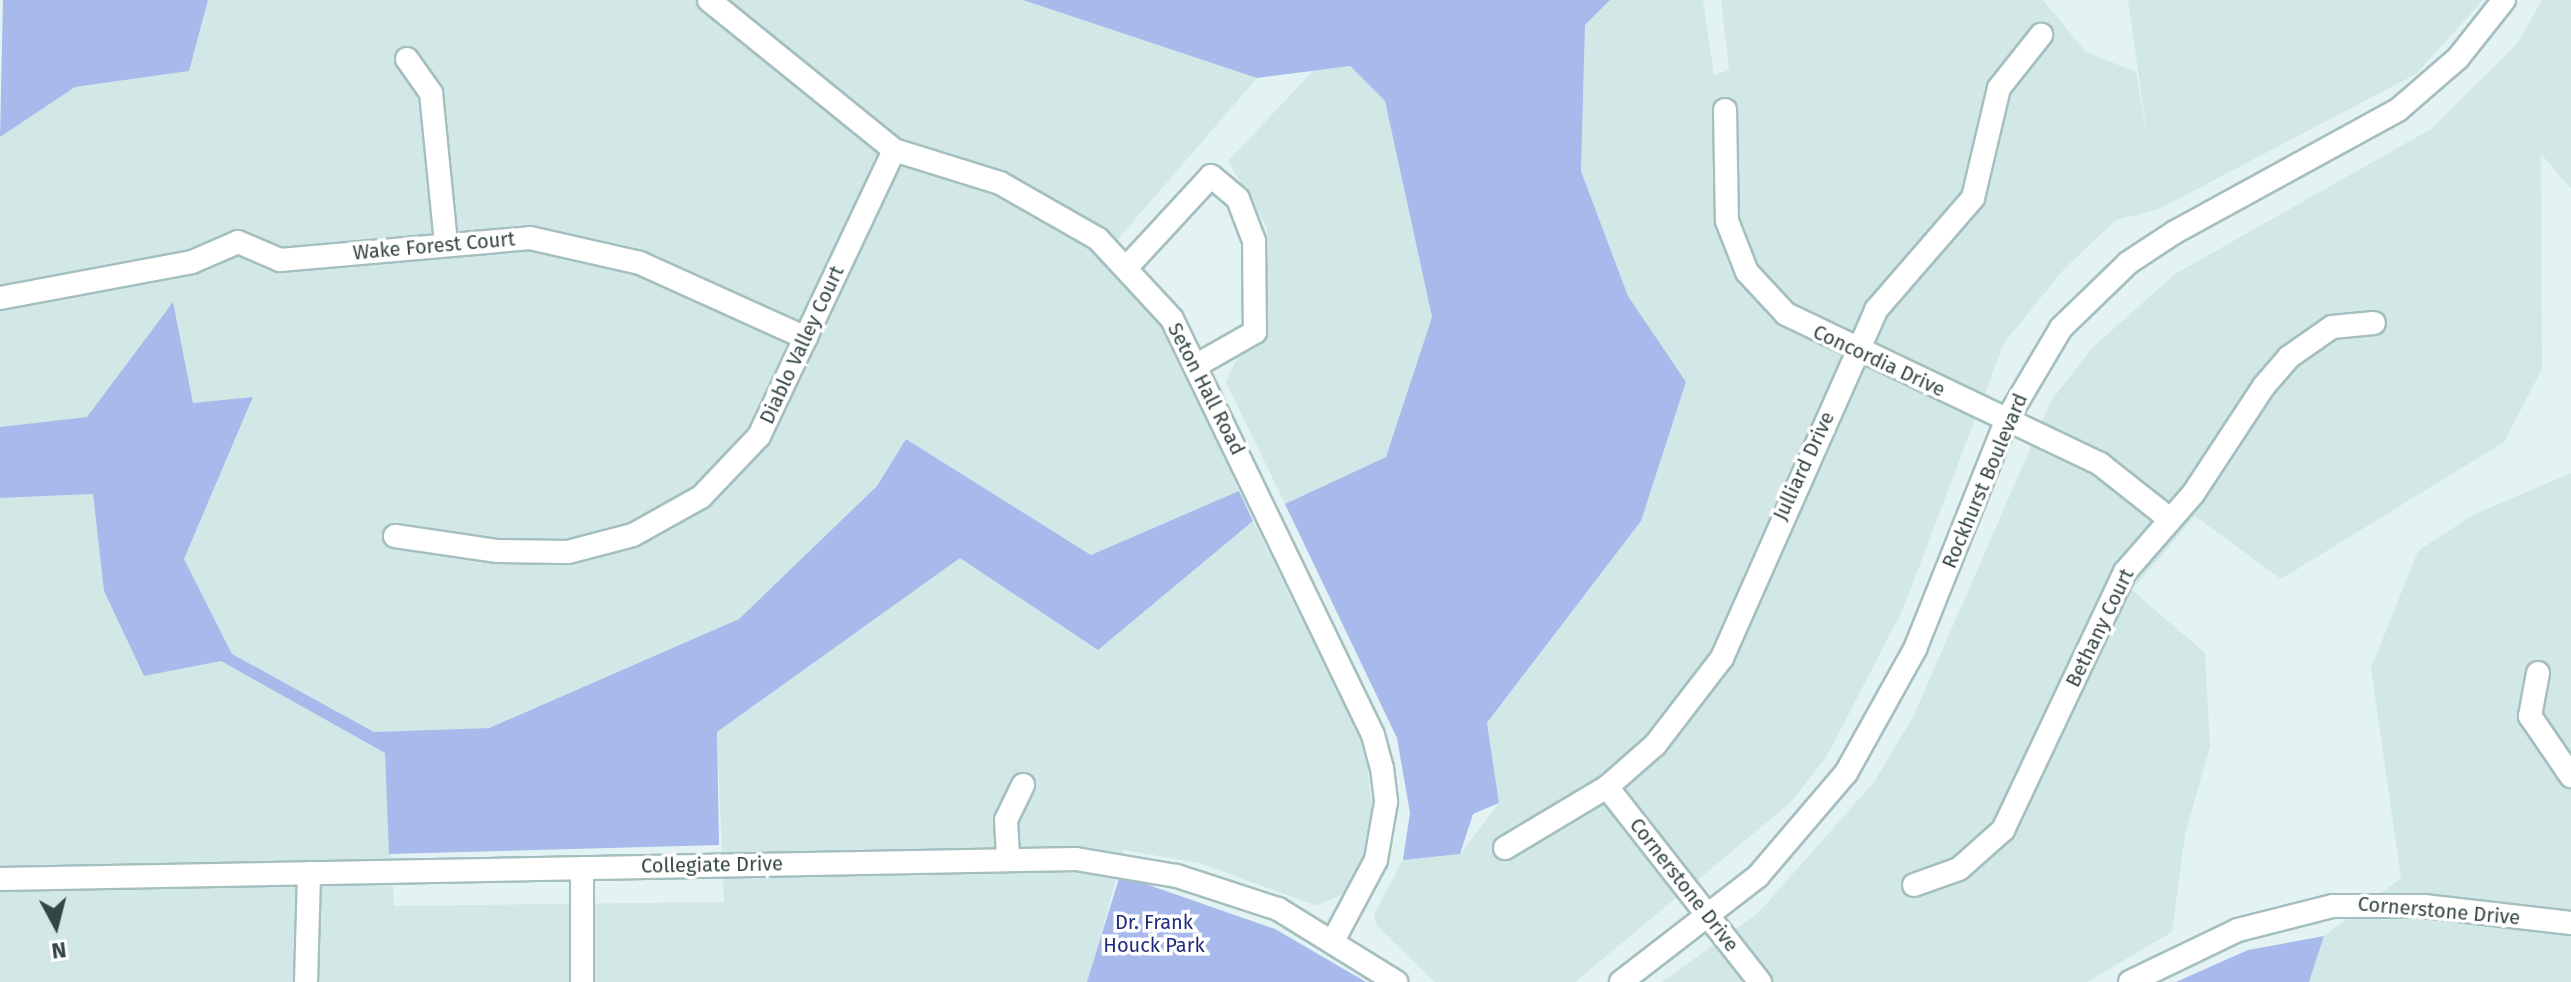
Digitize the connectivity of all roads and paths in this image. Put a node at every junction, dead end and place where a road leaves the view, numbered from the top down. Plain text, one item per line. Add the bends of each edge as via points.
1 (709, 0) edge
2 (2504, 0) edge
3 (2041, 35) dead end
4 (407, 59) dead end
5 (1725, 110) dead end
6 (894, 150) junction
7 (446, 242) junction
8 (1128, 266) junction
9 (0, 298) edge
10 (2374, 323) dead end
11 (806, 338) junction
12 (1856, 351) junction
13 (1197, 365) junction
14 (2006, 421) junction
15 (2167, 517) junction
16 (395, 536) dead end
17 (2538, 673) dead end
18 (2571, 776) edge
19 (1023, 785) dead end
20 (1607, 787) junction
21 (1505, 848) dead end
22 (1008, 858) junction
23 (582, 868) junction
24 (309, 873) junction
25 (0, 879) edge
26 (1914, 885) dead end
27 (1709, 917) junction
28 (2571, 923) edge
29 (1334, 939) junction
30 (306, 982) edge
31 (582, 982) edge
32 (1396, 982) edge
33 (1621, 982) edge
34 (1760, 982) edge
35 (2130, 982) edge

1 - 6 street, Seton Hall Road
2 - 14 street, Rockhurst Boulevard via 2458,58 2398,110 2128,263 2061,328
3 - 12 street, Julliard Drive via 1999,88 1973,198 1891,290
4 - 7 street via 431,93
5 - 12 street, Concordia Drive via 1727,221 1747,272 1786,314
6 - 8 street, Seton Hall Road via 1043,205
6 - 11 street, Diablo Valley Court
7 - 9 street, Wake Forest Court via 280,260 238,242 192,262
7 - 11 street, Wake Forest Court via 530,238 603,250
8 - 13 street, Seton Hall Road via 1172,319
8 - 13 street via 1211,176 1238,199 1254,241 1255,332
10 - 15 street, Bethany Court via 2332,327 2289,357 2193,494
11 - 16 street, Diablo Valley Court via 759,436 709,490 668,518 568,552
12 - 14 street, Concordia Drive
12 - 20 street, Julliard Drive via 1771,539 1741,626 1692,702
13 - 29 street, Seton Hall Road via 1373,735 1382,768 1386,802 1376,860
14 - 15 street, Concordia Drive via 2100,464
14 - 27 street, Rockhurst Boulevard via 1891,701 1821,808
15 - 26 street, Bethany Court via 2104,611 2003,830 1959,869
17 - 18 street via 2530,716
19 - 22 street via 1006,820
20 - 21 street, Julliard Drive
20 - 27 street, Cornerstone Drive
22 - 23 street, Collegiate Drive
22 - 29 street, Collegiate Drive via 1100,861 1177,876 1278,909
23 - 24 street, Collegiate Drive
23 - 31 street
24 - 25 street, Collegiate Drive
24 - 30 street
27 - 33 street, Rockhurst Boulevard
27 - 34 street, Cornerstone Drive
28 - 35 street, Cornerstone Drive via 2424,906 2333,906 2238,930
29 - 32 street, Collegiate Drive

